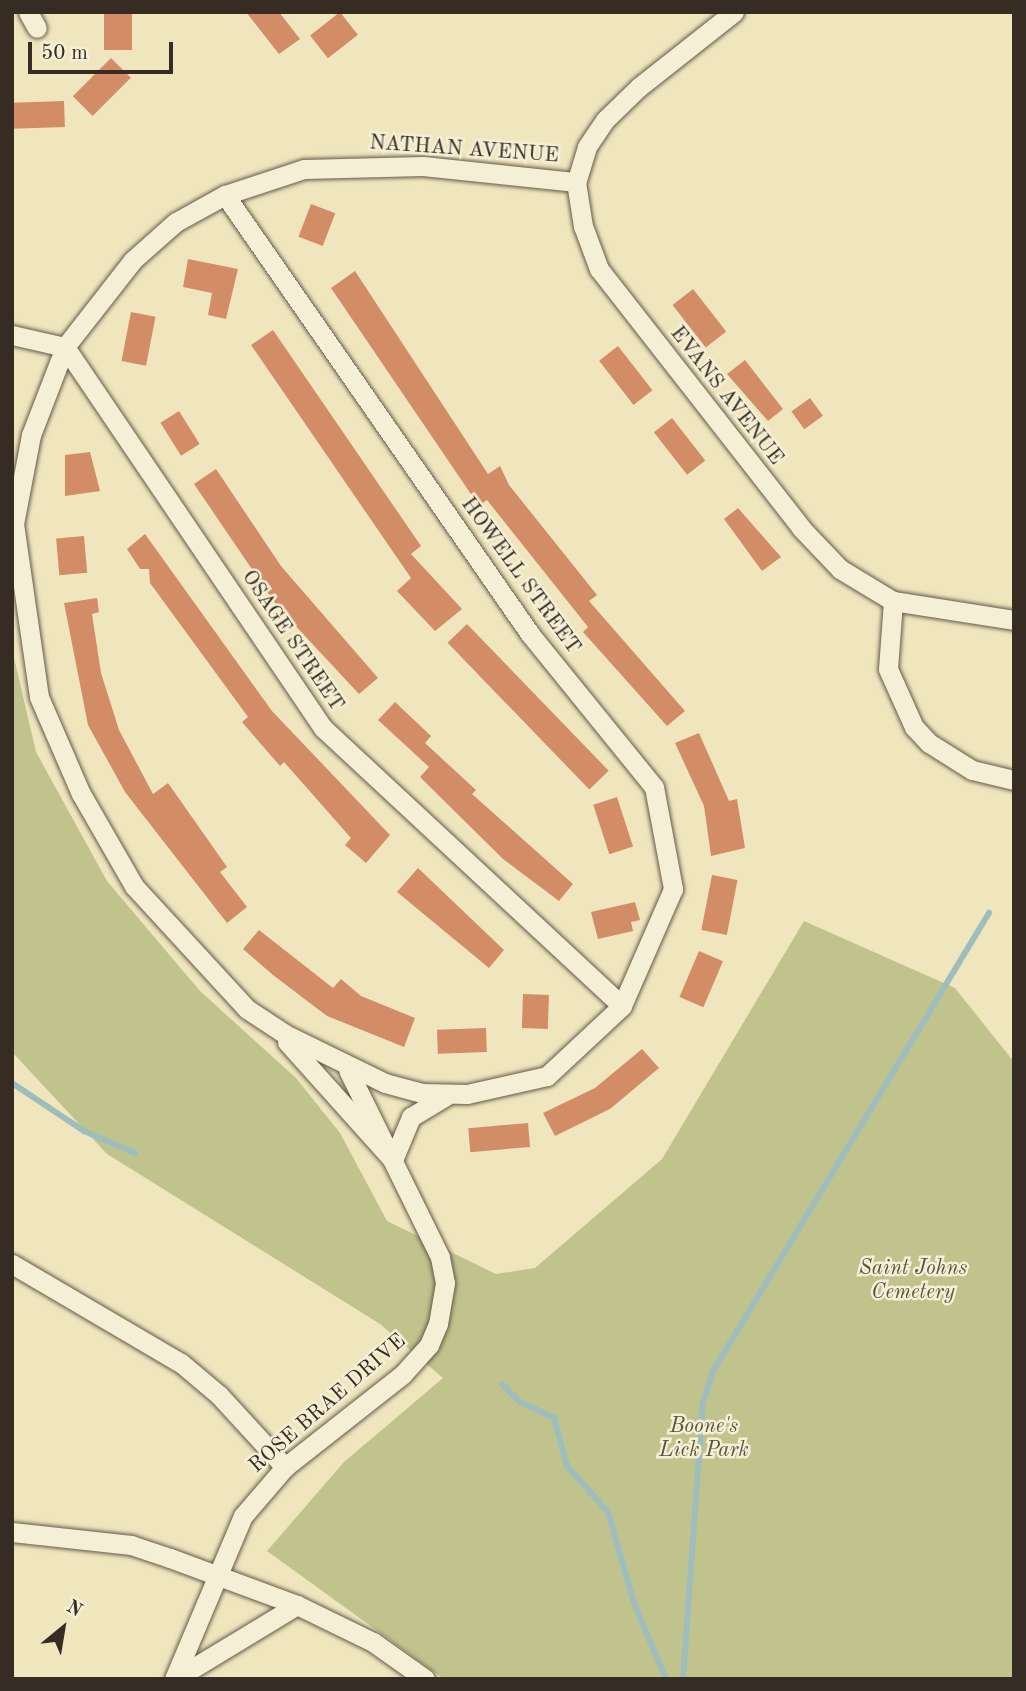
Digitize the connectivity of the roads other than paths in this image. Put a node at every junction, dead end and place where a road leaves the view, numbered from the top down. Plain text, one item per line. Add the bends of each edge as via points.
1 (734, 12) edge
2 (576, 182) junction
3 (225, 195) junction
4 (12, 335) edge
5 (65, 347) junction
6 (892, 601) junction
7 (1014, 620) edge
8 (1014, 780) edge
9 (622, 1006) junction
10 (274, 1027) junction
11 (348, 1070) junction
12 (453, 1093) junction
13 (393, 1160) junction
14 (12, 1264) edge
15 (285, 1467) junction
16 (12, 1532) edge
17 (218, 1577) junction
18 (297, 1605) junction
19 (175, 1679) edge
20 (425, 1679) edge

1 - 2 street, NATHAN AVENUE via 605,120 587,147
2 - 3 street, NATHAN AVENUE via 474,169 345,165 304,169
2 - 6 street, EVANS AVENUE via 583,226 599,269 801,528 840,569
3 - 5 street, NATHAN AVENUE via 176,222 133,260
3 - 9 street, HOWELL STREET via 530,634 654,787 673,889
4 - 5 street
5 - 9 street, OSAGE STREET via 323,728
5 - 10 street, NATHAN AVENUE via 31,435 14,524 39,697 81,794 134,886 247,1009
6 - 7 street
6 - 8 street via 888,669 914,727 972,770
9 - 12 street via 547,1076
10 - 11 street
10 - 13 street
11 - 12 street via 422,1093
11 - 13 street, ROSE BRAE DRIVE
12 - 13 street via 411,1117
13 - 15 street, ROSE BRAE DRIVE via 440,1257 444,1283 438,1324 429,1345 404,1374
14 - 15 street via 181,1363 219,1395
15 - 17 street, ROSE BRAE DRIVE via 243,1516
16 - 17 street via 131,1545
17 - 18 street
17 - 19 street, ROSE BRAE DRIVE
18 - 19 street
18 - 20 street via 373,1642

